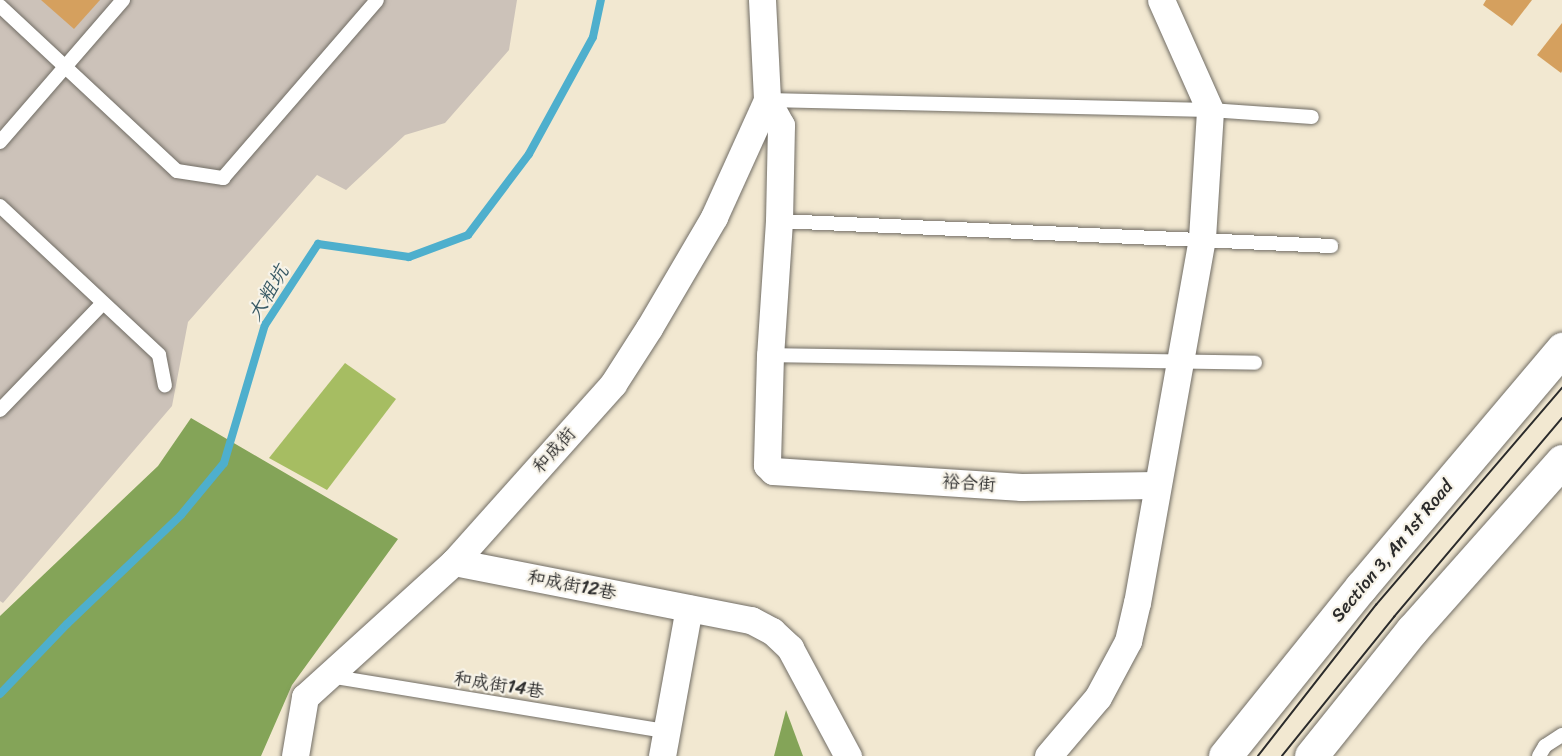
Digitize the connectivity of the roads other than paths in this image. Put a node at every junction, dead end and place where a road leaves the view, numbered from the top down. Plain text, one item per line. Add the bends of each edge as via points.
1 (123, 0) edge
2 (377, 0) edge
3 (762, 0) edge
4 (1161, 0) edge
5 (0, 6) edge
6 (66, 65) junction
7 (767, 100) junction
8 (1210, 110) junction
9 (1312, 117) dead end
10 (0, 142) edge
11 (0, 206) edge
12 (779, 221) junction
13 (1202, 238) junction
14 (1331, 246) dead end
15 (102, 304) junction
16 (1562, 349) edge
17 (770, 355) junction
18 (1180, 360) junction
19 (1255, 363) dead end
20 (165, 385) dead end
21 (0, 410) edge
22 (1562, 461) edge
23 (1157, 485) junction
24 (454, 562) junction
25 (689, 608) junction
26 (327, 675) junction
27 (1562, 735) edge
28 (664, 743) edge
29 (295, 756) edge
30 (848, 756) edge
31 (1048, 756) edge
32 (1225, 756) edge
33 (1311, 756) edge
34 (1539, 756) edge

1 - 6 lane
2 - 6 lane via 223,178 177,171
3 - 7 street, 裕合街
4 - 8 street
5 - 6 lane
6 - 10 lane
7 - 8 lane
7 - 12 street, 裕合街 via 781,125
7 - 24 street, 和成街 via 714,217 613,384
8 - 9 lane
8 - 13 street
11 - 15 lane
12 - 13 lane
12 - 17 street, 裕合街
13 - 14 lane
13 - 18 street
15 - 20 lane via 159,355
15 - 21 lane
16 - 32 street, Section 3, An 1st Road
17 - 18 lane
17 - 23 street, 裕合街 via 767,465 773,471 1021,487
18 - 19 lane
18 - 23 street
22 - 33 street via 1412,630
23 - 31 street via 1128,641 1098,697
24 - 25 street, 和成街12巷
24 - 26 street, 和成街
25 - 28 street
25 - 30 street via 752,620 772,631 790,648
26 - 28 lane, 和成街14巷
26 - 29 street, 和成街 via 305,697
27 - 34 lane via 1545,746

